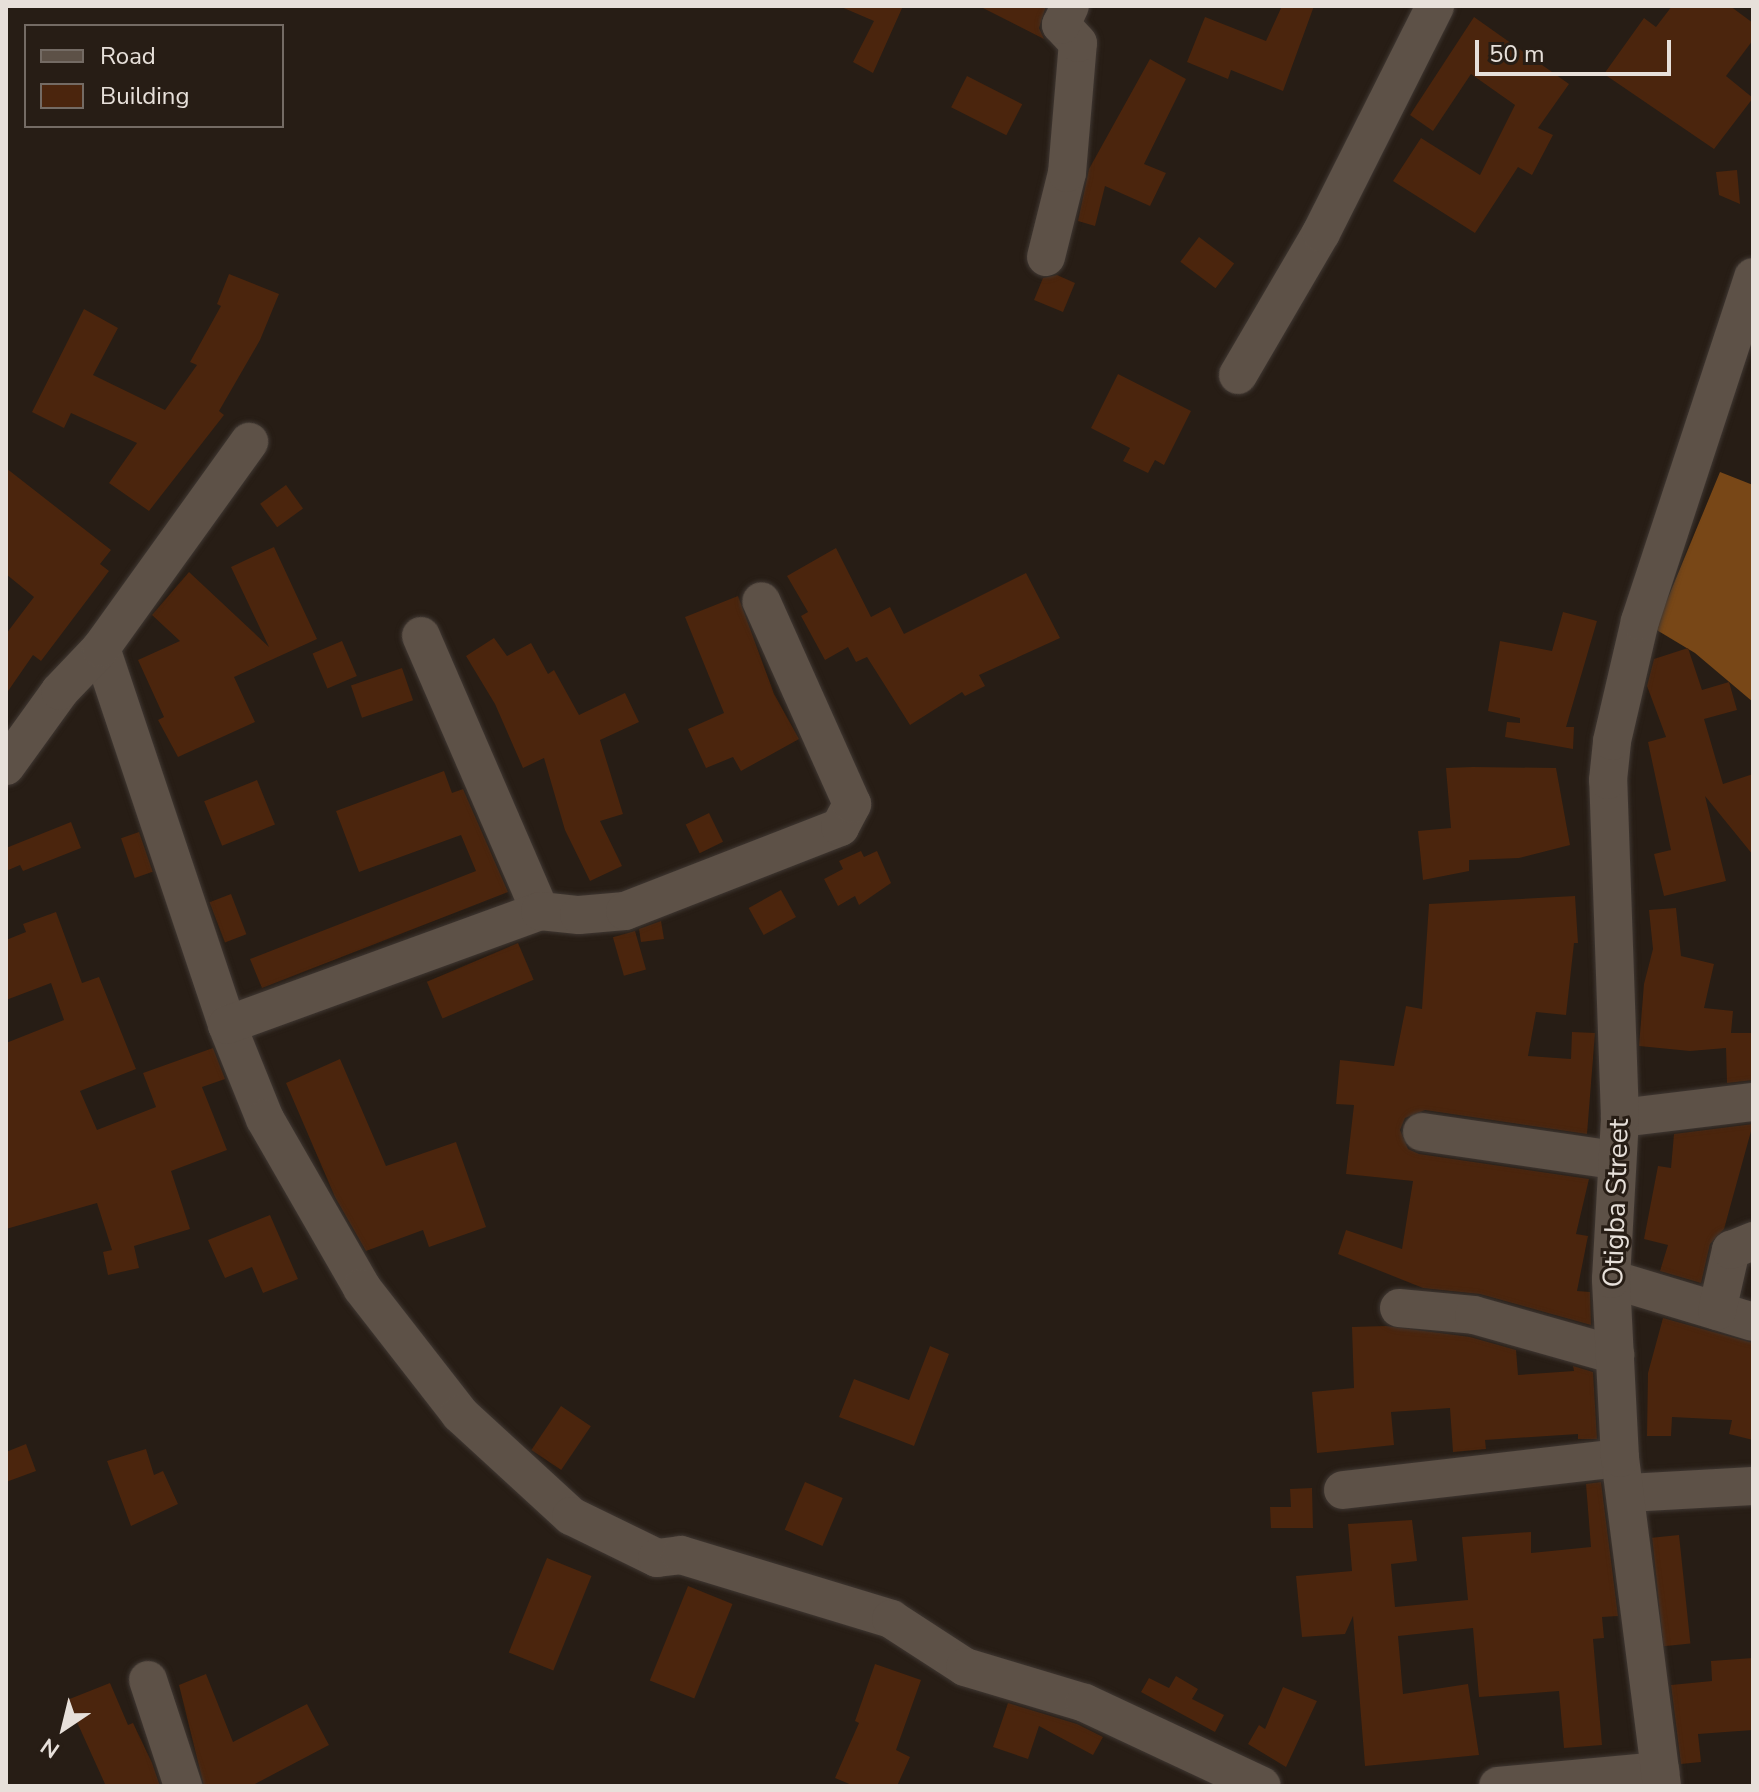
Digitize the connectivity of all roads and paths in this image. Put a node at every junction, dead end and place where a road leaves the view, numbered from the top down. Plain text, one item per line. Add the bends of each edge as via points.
1 (1070, 6) edge
2 (1435, 6) edge
3 (1046, 257) dead end
4 (1753, 277) edge
5 (1238, 375) dead end
6 (249, 442) dead end
7 (761, 601) dead end
8 (421, 636) dead end
9 (101, 648) junction
10 (6, 766) edge
11 (540, 911) junction
12 (227, 1025) junction
13 (1753, 1102) edge
14 (1620, 1118) junction
15 (1422, 1132) dead end
16 (1615, 1160) junction
17 (1753, 1241) edge
18 (1611, 1279) junction
19 (1399, 1308) dead end
20 (1717, 1311) junction
21 (1753, 1322) edge
22 (1615, 1355) junction
23 (1624, 1476) junction
24 (1753, 1486) edge
25 (1343, 1490) dead end
26 (148, 1680) dead end
27 (1661, 1779) edge
28 (183, 1786) edge
29 (1262, 1786) edge
30 (1498, 1786) edge

1 - 3 street via 1061,25 1078,43 1067,173
2 - 5 street via 1321,233
4 - 14 street, Otigba Street via 1640,621 1612,741 1608,780
6 - 9 street
7 - 11 street via 852,804 840,827 625,911
8 - 11 street
9 - 10 street via 60,691
9 - 12 street
11 - 12 street
12 - 29 street via 265,1119 362,1288 460,1414 571,1516 657,1558 681,1555 891,1619 965,1667 1085,1703
13 - 14 street
14 - 16 street, Otigba Street
15 - 16 street
16 - 18 street, Otigba Street
17 - 20 street via 1731,1250
18 - 20 street
18 - 22 street, Otigba Street
19 - 22 street via 1474,1315
20 - 21 street
22 - 23 street, Otigba Street
23 - 24 street
23 - 25 street
23 - 27 street, Otigba Street
26 - 28 street
27 - 30 street

